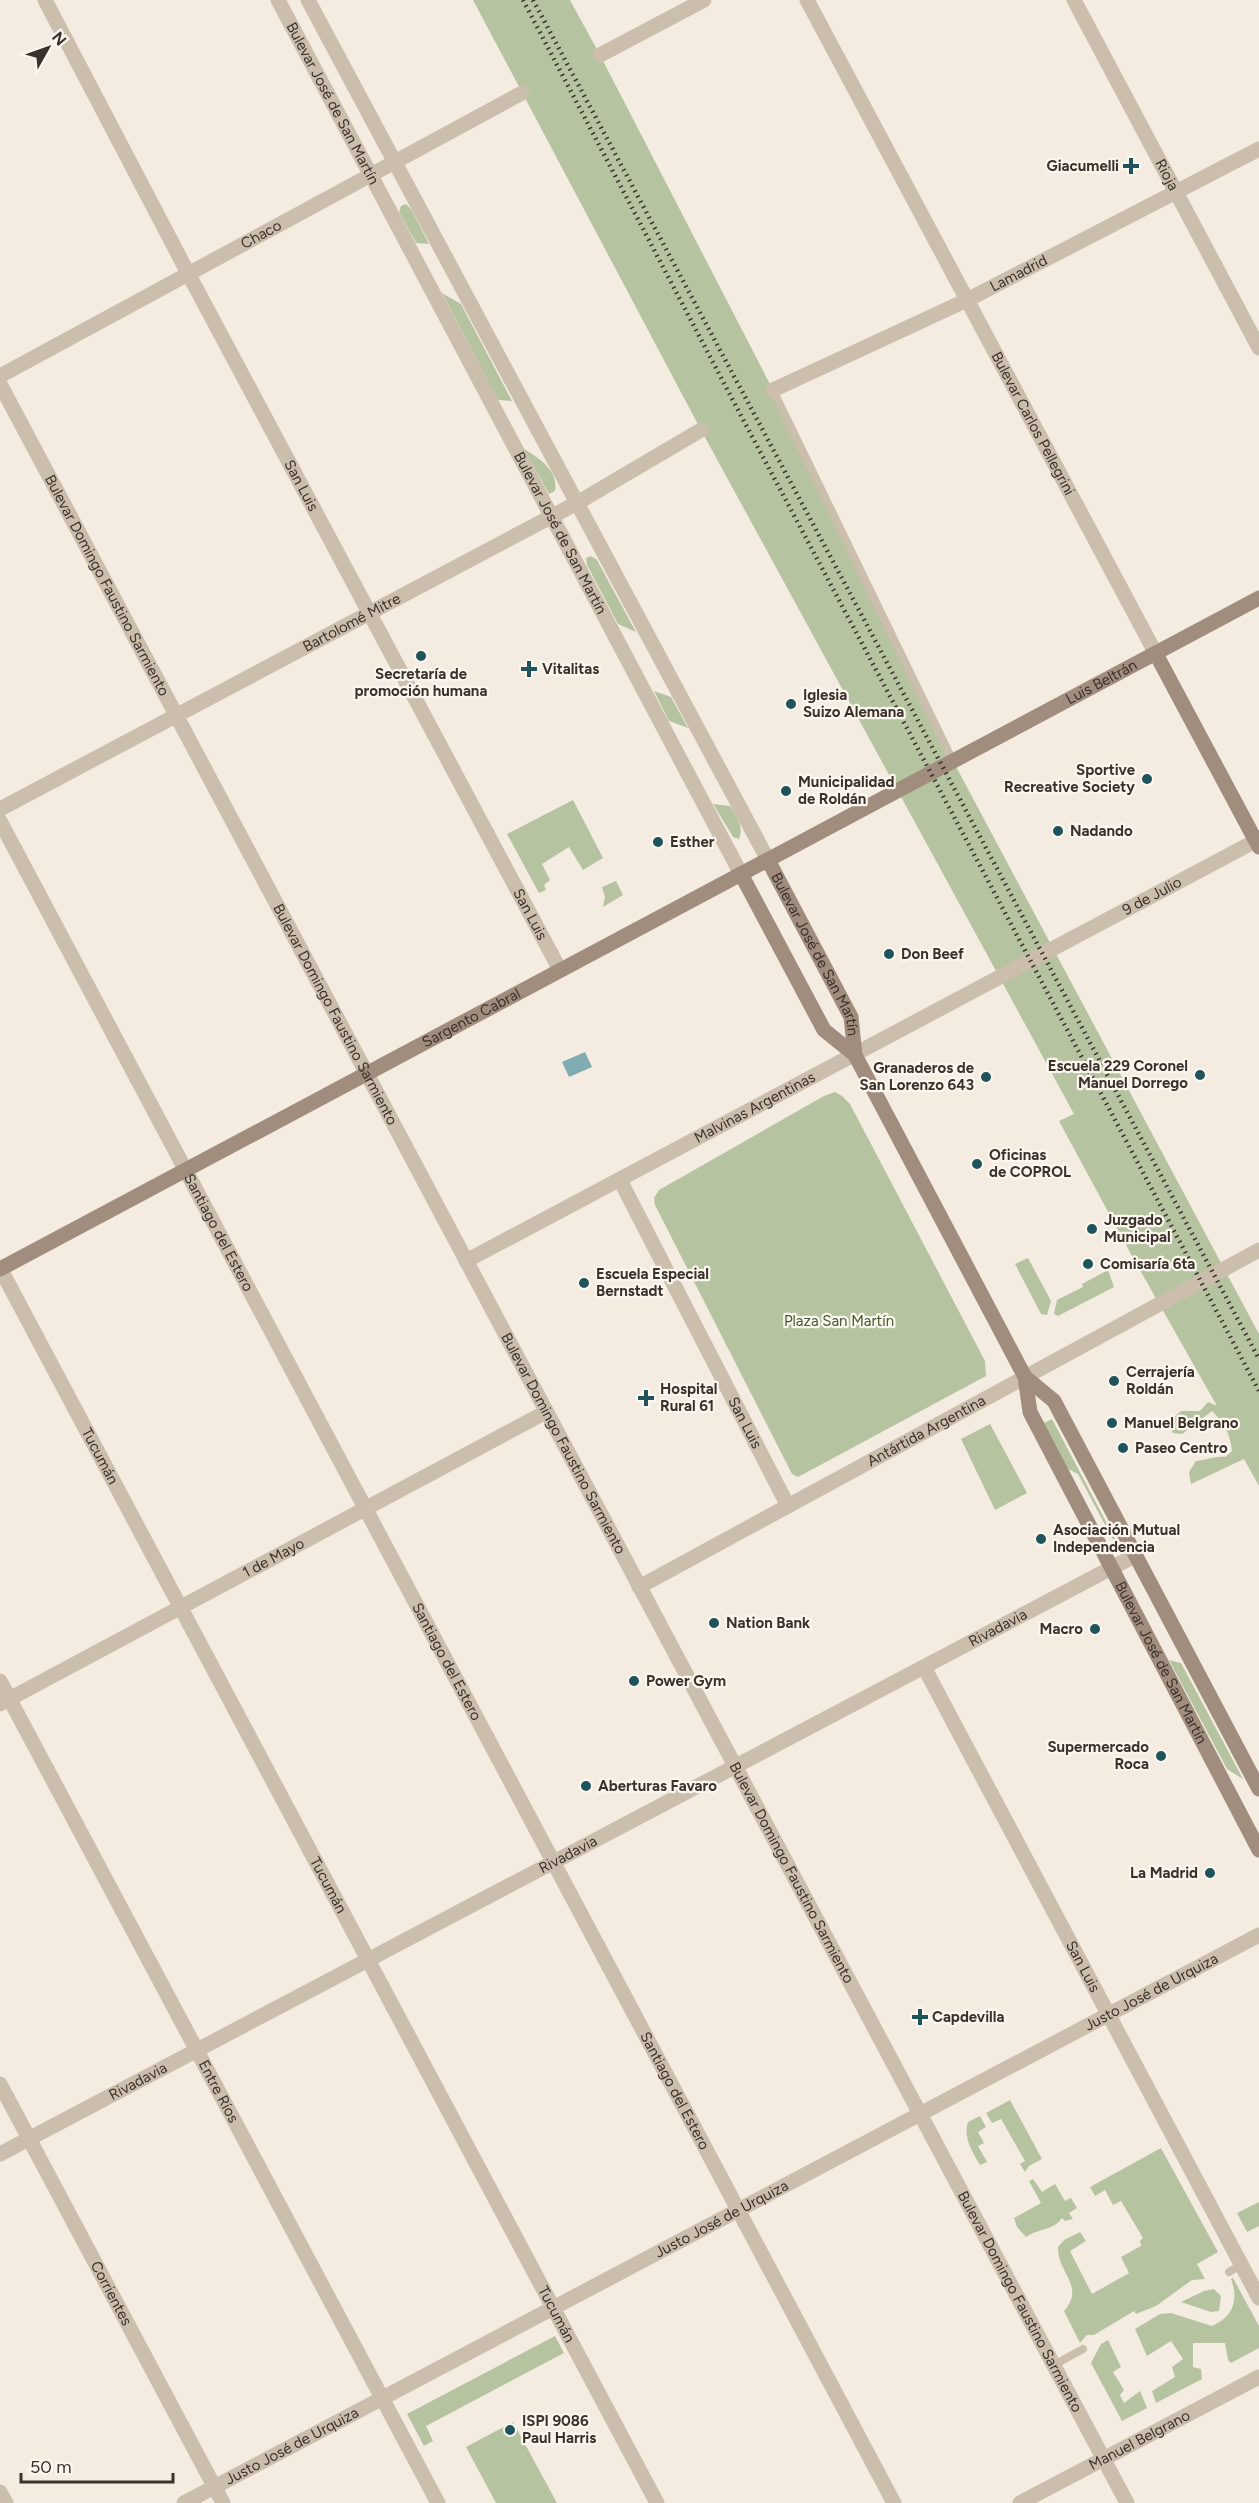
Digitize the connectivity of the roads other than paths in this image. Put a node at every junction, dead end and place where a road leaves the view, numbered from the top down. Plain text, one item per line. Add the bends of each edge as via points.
1 (45, 0) edge
2 (278, 0) edge
3 (308, 0) edge
4 (704, 0) edge
5 (807, 0) edge
6 (1074, 0) edge
7 (600, 55) dead end
8 (522, 93) dead end
9 (1259, 148) edge
10 (395, 163) junction
11 (371, 176) junction
12 (1176, 191) junction
13 (189, 274) junction
14 (967, 300) junction
15 (1259, 348) edge
16 (0, 376) edge
17 (0, 384) edge
18 (773, 390) joint
19 (701, 430) dead end
20 (577, 503) junction
21 (552, 516) junction
22 (1259, 598) edge
23 (370, 612) junction
24 (1156, 654) junction
25 (176, 716) junction
26 (948, 764) junction
27 (0, 809) edge
28 (0, 821) edge
29 (1258, 842) edge
30 (768, 860) junction
31 (741, 874) junction
32 (1044, 954) joint
33 (560, 970) junction
34 (855, 1055) junction
35 (366, 1074) junction
36 (186, 1170) junction
37 (620, 1180) junction
38 (1259, 1250) edge
39 (466, 1261) junction
40 (0, 1268) edge
41 (1025, 1377) junction
42 (546, 1412) junction
43 (788, 1506) junction
44 (366, 1508) junction
45 (1136, 1556) junction
46 (1111, 1568) junction
47 (639, 1587) junction
48 (180, 1607) junction
49 (924, 1667) junction
50 (0, 1681) edge
51 (5, 1701) edge
52 (735, 1766) junction
53 (1259, 1789) edge
54 (1259, 1850) edge
55 (554, 1862) junction
56 (1259, 1935) edge
57 (368, 1960) junction
58 (1108, 2015) junction
59 (197, 2050) junction
60 (0, 2084) edge
61 (920, 2114) junction
62 (29, 2138) junction
63 (0, 2154) edge
64 (739, 2210) junction
65 (1259, 2298) edge
66 (553, 2308) junction
67 (1083, 2349) dead end
68 (1053, 2365) junction
69 (1259, 2376) edge
70 (382, 2398) junction
71 (1104, 2459) junction
72 (214, 2487) junction
73 (0, 2492) edge
74 (6, 2503) edge
75 (184, 2503) edge
76 (223, 2503) edge
77 (438, 2503) edge
78 (657, 2503) edge
79 (894, 2503) edge
80 (1020, 2503) edge
81 (1127, 2503) edge

1 - 13 street, San Luis
2 - 11 street, Bulevar José de San Martín
3 - 10 street, Bulevar José de San Martín
4 - 7 street
5 - 14 street, Bulevar Carlos Pellegrini
6 - 12 street, Rioja
8 - 10 street, Chaco
9 - 12 street, Lamadrid
10 - 11 street, Chaco
10 - 20 street, Bulevar José de San Martín
11 - 13 street, Chaco
11 - 21 street, Bulevar José de San Martín
12 - 14 street, Lamadrid
12 - 15 street, Rioja
13 - 16 street, Chaco
13 - 23 street, San Luis
14 - 18 street, Lamadrid
14 - 24 street, Bulevar Carlos Pellegrini
17 - 25 street, Bulevar Domingo Faustino Sarmiento
18 - 26 lane
19 - 20 street, Bartolomé Mitre
20 - 21 street, Bartolomé Mitre
20 - 30 street, Bulevar José de San Martín
21 - 23 street, Bartolomé Mitre
21 - 31 street, Bulevar José de San Martín
22 - 24 main road, Luis Beltrán
23 - 25 street, Bartolomé Mitre
23 - 33 street, San Luis
24 - 26 main road, Luis Beltrán
24 - 29 main road, Bulevar Carlos Pellegrini
25 - 27 street, Bartolomé Mitre
25 - 35 street, Bulevar Domingo Faustino Sarmiento
26 - 30 main road, Sargento Cabral
28 - 36 street, Santiago del Estero
29 - 32 street, 9 de Julio
30 - 31 main road, Sargento Cabral
30 - 34 main road, Bulevar José de San Martín via 851,1017
31 - 33 main road, Sargento Cabral
31 - 34 main road, Bulevar José de San Martín via 824,1030
32 - 34 street, Malvinas Argentinas
33 - 35 main road, Sargento Cabral
34 - 37 street, Malvinas Argentinas
34 - 41 main road, Bulevar José de San Martín
35 - 36 main road, Sargento Cabral
35 - 39 street, Bulevar Domingo Faustino Sarmiento
36 - 40 main road, Sargento Cabral
36 - 44 street, Santiago del Estero
37 - 39 street, Malvinas Argentinas
37 - 43 street, San Luis
38 - 41 street, Antártida Argentina
39 - 42 street, Bulevar Domingo Faustino Sarmiento
40 - 48 street, Tucumán
41 - 43 street, Antártida Argentina
41 - 45 main road, Bulevar José de San Martín via 1054,1401
41 - 46 main road, Bulevar José de San Martín via 1030,1412
42 - 44 street, 1 de Mayo
42 - 47 street, Bulevar Domingo Faustino Sarmiento
43 - 47 street, Antártida Argentina
44 - 48 street, 1 de Mayo
44 - 55 street, Santiago del Estero
45 - 46 street, Rivadavia
45 - 53 main road, Bulevar José de San Martín
46 - 49 street, Rivadavia
46 - 54 main road, Bulevar José de San Martín
47 - 52 street, Bulevar Domingo Faustino Sarmiento
48 - 51 street, 1 de Mayo
48 - 57 street, Tucumán
49 - 52 street, Rivadavia
49 - 58 street, San Luis
50 - 51 street, Entre Ríos
51 - 59 street, Entre Ríos
52 - 55 street, Rivadavia
52 - 61 street, Bulevar Domingo Faustino Sarmiento
55 - 57 street, Rivadavia
55 - 64 street, Santiago del Estero
56 - 58 street, Justo José de Urquiza
57 - 59 street, Rivadavia
57 - 66 street, Tucumán
58 - 61 street, Justo José de Urquiza
58 - 65 street, San Luis via 1235,2269
59 - 62 street, Rivadavia
59 - 70 street, Entre Ríos
60 - 62 street, Corrientes
61 - 64 street, Justo José de Urquiza
61 - 68 street, Bulevar Domingo Faustino Sarmiento
62 - 63 street, Rivadavia
62 - 72 street, Corrientes
64 - 66 street, Justo José de Urquiza
64 - 79 street, Santiago del Estero
66 - 70 street, Justo José de Urquiza
66 - 78 street, Tucumán
67 - 68 lane
68 - 71 street, Bulevar Domingo Faustino Sarmiento
69 - 71 street, Manuel Belgrano
70 - 72 street, Justo José de Urquiza
70 - 77 street, Entre Ríos
71 - 80 street, Manuel Belgrano
71 - 81 street, Bulevar Domingo Faustino Sarmiento
72 - 75 street, Justo José de Urquiza
72 - 76 street, Corrientes
73 - 74 street

